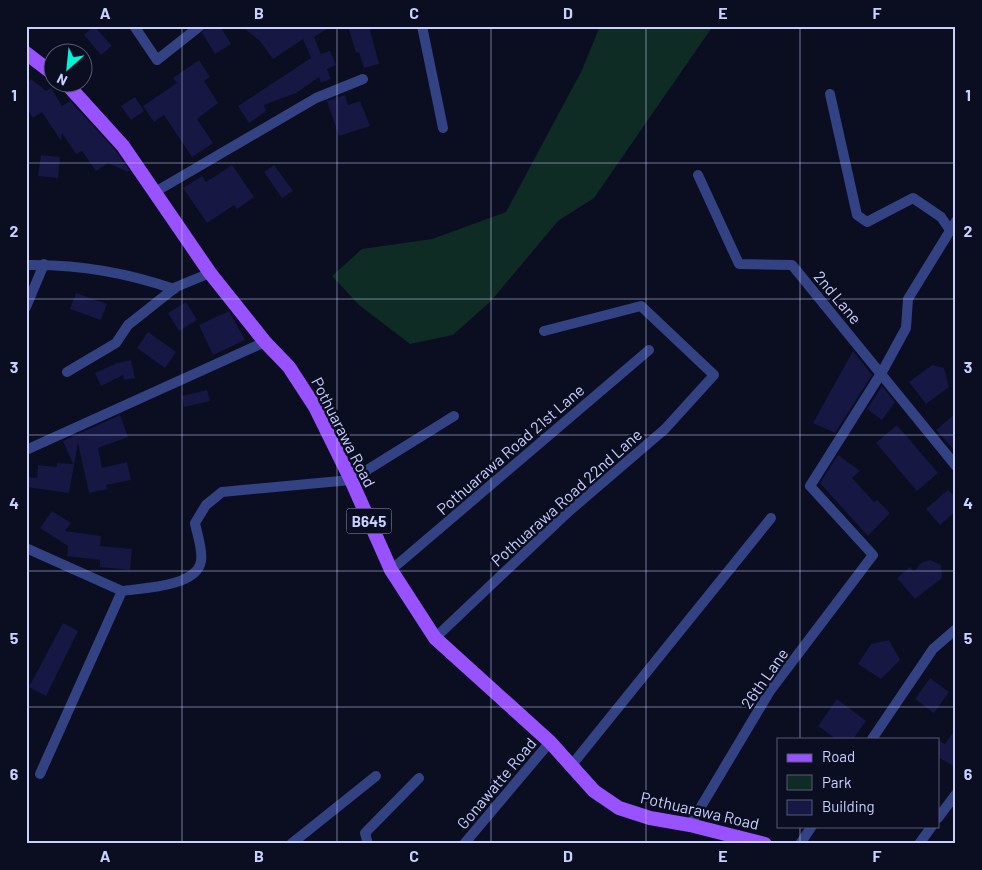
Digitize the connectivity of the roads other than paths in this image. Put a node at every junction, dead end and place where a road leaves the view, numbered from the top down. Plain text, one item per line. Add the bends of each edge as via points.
1 (134, 26) edge
2 (200, 26) edge
3 (422, 26) edge
4 (26, 53) edge
5 (42, 65) edge
6 (363, 79) dead end
7 (74, 92) edge
8 (830, 94) dead end
9 (443, 128) dead end
10 (698, 175) dead end
11 (155, 192) junction
12 (953, 226) edge
13 (44, 264) junction
14 (26, 265) edge
15 (210, 274) junction
16 (174, 289) junction
17 (26, 307) edge
18 (544, 331) dead end
19 (265, 342) junction
20 (649, 350) dead end
21 (67, 372) dead end
22 (882, 372) junction
23 (454, 416) dead end
24 (26, 450) edge
25 (956, 466) edge
26 (351, 480) junction
27 (771, 518) dead end
28 (26, 548) edge
29 (391, 570) junction
30 (122, 591) junction
31 (956, 629) edge
32 (435, 638) junction
33 (873, 738) edge
34 (550, 742) junction
35 (571, 766) junction
36 (40, 774) dead end
37 (376, 776) dead end
38 (419, 778) dead end
39 (956, 794) edge
40 (940, 815) edge
41 (690, 825) junction
42 (811, 828) edge
43 (931, 828) edge
44 (292, 844) edge
45 (368, 844) edge
46 (464, 844) edge
47 (765, 844) edge
48 (800, 844) edge
49 (919, 844) edge

1 - 2 street via 157,60
3 - 9 street
4 - 5 main road
6 - 11 street via 316,98
7 - 11 main road, Pothuarawa Road / B645 via 123,146
8 - 12 street via 858,214 867,222 913,198
10 - 22 street, 2nd Lane via 740,264 792,265
11 - 15 main road, Pothuarawa Road / B645
12 - 22 street via 908,299 906,328
13 - 14 street
13 - 16 street via 136,276
13 - 17 street
15 - 16 street
15 - 19 main road, Pothuarawa Road / B645
16 - 21 street via 128,325 116,343
18 - 32 street, Pothuarawa Road 22nd Lane via 640,306 714,375 665,429 567,513
19 - 24 street
19 - 26 main road, Pothuarawa Road / B645 via 289,367 315,407
20 - 29 street, Pothuarawa Road 21st Lane
22 - 25 street, 2nd Lane
22 - 41 street, 26th Lane via 810,486 873,555 770,691
23 - 26 street
26 - 29 main road, Pothuarawa Road / B645
26 - 30 street via 222,492 206,505 195,523 201,562 193,575 182,582
27 - 35 street
28 - 30 street
29 - 32 main road, Pothuarawa Road / B645
30 - 36 street
31 - 33 street via 934,648
32 - 34 main road, Pothuarawa Road / B645
34 - 35 main road, Pothuarawa Road / B645
34 - 46 street, Gonawatte Road
35 - 41 main road, Pothuarawa Road / B645 via 594,791 619,808 650,818
37 - 44 street
38 - 45 street via 365,833
39 - 40 street
41 - 47 main road, Pothuarawa Road / B645
42 - 48 street
43 - 49 street

